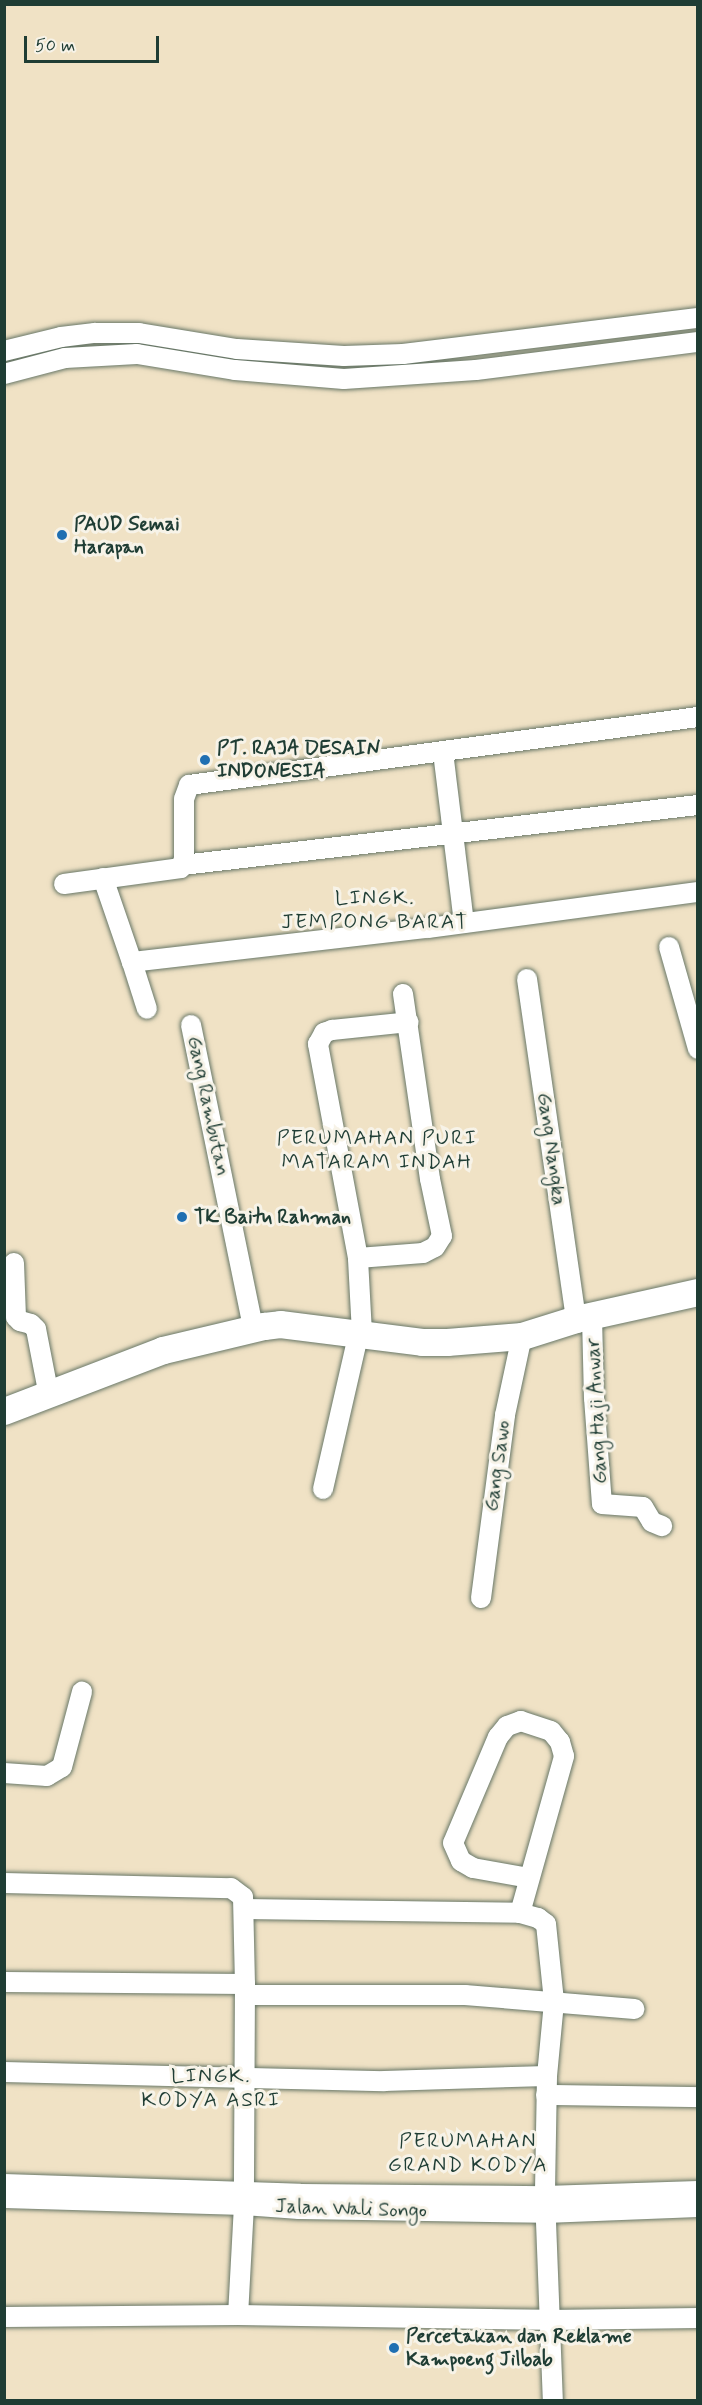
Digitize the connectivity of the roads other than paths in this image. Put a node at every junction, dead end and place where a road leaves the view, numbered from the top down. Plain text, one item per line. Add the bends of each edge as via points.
1 (698, 318) edge
2 (698, 342) edge
3 (4, 351) edge
4 (404, 354) junction
5 (4, 374) edge
6 (405, 376) junction
7 (698, 717) edge
8 (443, 752) junction
9 (698, 805) edge
10 (453, 835) junction
11 (183, 864) junction
12 (103, 879) junction
13 (64, 884) dead end
14 (698, 892) edge
15 (464, 923) junction
16 (669, 947) dead end
17 (132, 963) junction
18 (527, 979) dead end
19 (403, 994) dead end
20 (147, 1009) dead end
21 (409, 1022) junction
22 (191, 1025) dead end
23 (698, 1049) edge
24 (358, 1258) junction
25 (14, 1263) dead end
26 (698, 1292) edge
27 (584, 1318) junction
28 (253, 1328) junction
29 (360, 1333) junction
30 (522, 1336) junction
31 (48, 1395) junction
32 (4, 1411) edge
33 (323, 1489) dead end
34 (662, 1526) dead end
35 (480, 1598) dead end
36 (82, 1692) dead end
37 (4, 1773) edge
38 (529, 1878) junction
39 (4, 1883) edge
40 (244, 1909) junction
41 (520, 1913) junction
42 (4, 1982) edge
43 (245, 1989) junction
44 (554, 2002) junction
45 (634, 2009) dead end
46 (4, 2072) edge
47 (245, 2079) junction
48 (546, 2086) junction
49 (698, 2097) edge
50 (4, 2184) edge
51 (698, 2191) edge
52 (4, 2198) edge
53 (545, 2204) junction
54 (243, 2205) junction
55 (698, 2207) edge
56 (238, 2315) junction
57 (4, 2317) edge
58 (698, 2318) edge
59 (548, 2320) junction
60 (553, 2400) edge

1 - 4 street
2 - 6 street
3 - 4 street via 61,337 139,333 237,349 345,356
4 - 6 street
5 - 6 street via 65,358 137,354 294,376
7 - 8 street
8 - 10 street
8 - 11 street via 189,784 184,799
9 - 10 street
10 - 11 street
10 - 15 street
11 - 12 street via 161,872
12 - 13 street
12 - 17 street
14 - 15 street
15 - 17 street
16 - 23 street
17 - 20 street
18 - 27 street, Gang Nangka
19 - 21 street
21 - 24 street via 430,1179 442,1236 435,1247 423,1253
21 - 24 street via 332,1030 324,1033 318,1044
22 - 28 street, Gang Rambutan
24 - 29 street
25 - 31 street via 16,1317 36,1329
26 - 27 street
27 - 30 street
27 - 34 street, Gang Haji Anwar via 602,1504 643,1507 652,1522
28 - 29 street via 280,1324
28 - 31 street via 163,1350
29 - 30 street via 422,1342
29 - 33 street
30 - 35 street, Gang Sawo via 505,1415
31 - 32 street
36 - 37 street via 62,1767 47,1776
38 - 38 street via 564,1756 551,1731 520,1721 507,1726 498,1737 453,1844 461,1861 473,1868
38 - 41 street
39 - 40 street via 228,1888 242,1894
40 - 41 street
40 - 43 street
41 - 44 street via 543,1920 548,1928
42 - 43 street
43 - 44 street via 465,1995
43 - 47 street
44 - 45 street
44 - 48 street
46 - 47 street
47 - 48 street
47 - 54 street
48 - 49 street
48 - 53 street
50 - 54 street, Jalan Wali Songo
51 - 53 street, Jalan Wali Songo
52 - 54 street, Jalan Wali Songo
53 - 54 street, Jalan Wali Songo via 299,2209
53 - 55 street, Jalan Wali Songo
53 - 59 street
54 - 56 street
56 - 57 street
56 - 59 street
58 - 59 street
59 - 60 street

